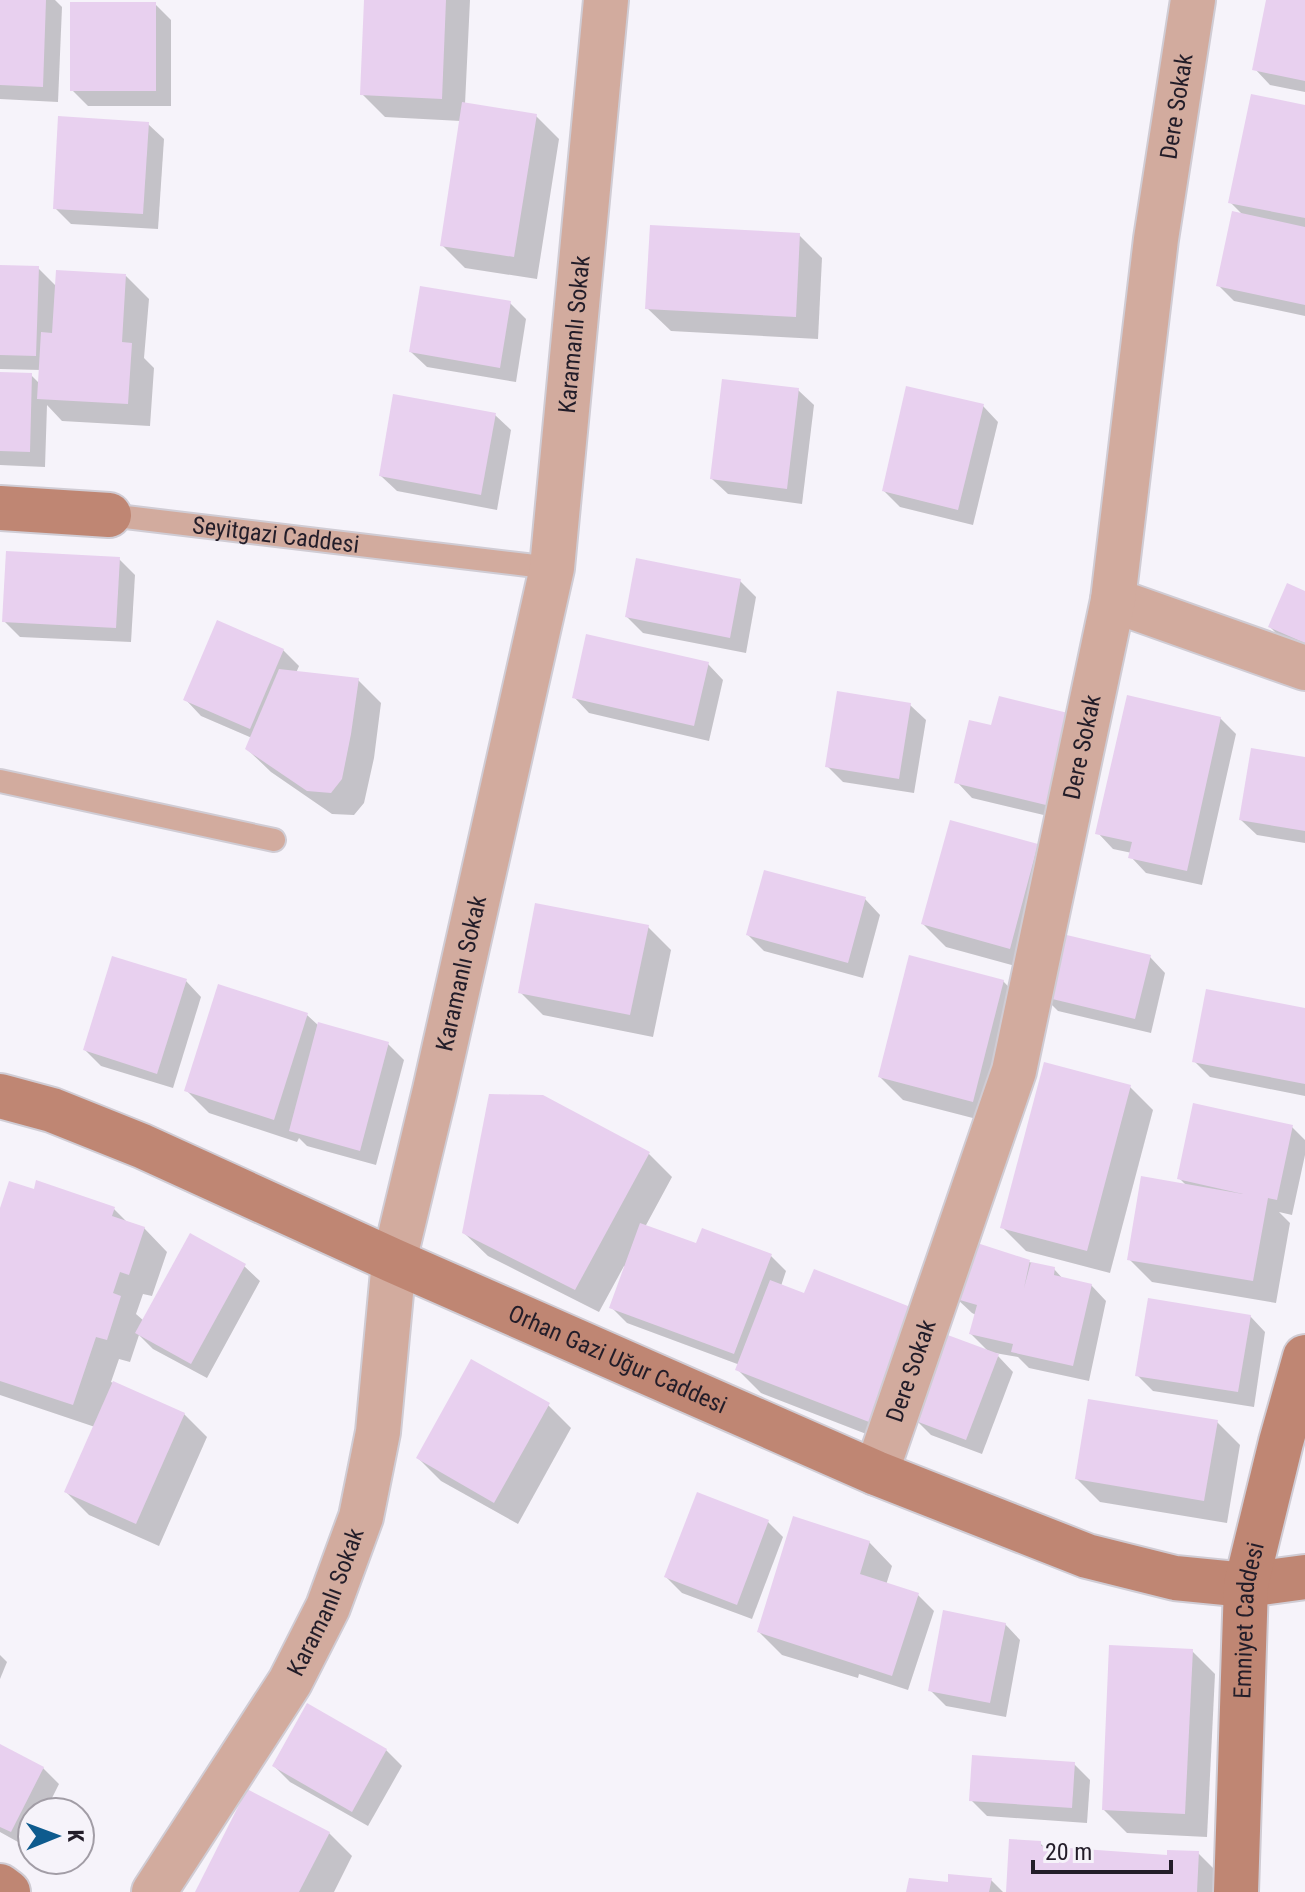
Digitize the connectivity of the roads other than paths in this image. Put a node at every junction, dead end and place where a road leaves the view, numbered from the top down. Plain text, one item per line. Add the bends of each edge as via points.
1 (606, 0) edge
2 (1193, 0) edge
3 (0, 508) edge
4 (109, 515) joint
5 (552, 568) junction
6 (1113, 600) junction
7 (1305, 668) edge
8 (0, 781) edge
9 (274, 840) dead end
10 (0, 1096) edge
11 (394, 1261) junction
12 (1305, 1357) edge
13 (876, 1473) junction
14 (1305, 1577) edge
15 (1246, 1585) junction
16 (0, 1886) edge
17 (8, 1892) edge
18 (154, 1892) edge
19 (1236, 1892) edge

1 - 5 street, Karamanlı Sokak
2 - 6 street, Dere Sokak via 1156,239
3 - 4 street, Seyitgazi Caddesi
4 - 5 lane, Seyitgazi Caddesi
5 - 11 street, Karamanlı Sokak
6 - 7 street
6 - 13 street, Dere Sokak via 1014,1071
8 - 9 lane
10 - 11 street, Orhan Gazi Uğur Caddesi via 52,1110 142,1146
11 - 13 street, Orhan Gazi Uğur Caddesi
11 - 18 street, Karamanlı Sokak via 378,1432 361,1517 328,1607 290,1682
12 - 15 street, Emniyet Caddesi
13 - 15 street, Orhan Gazi Uğur Caddesi via 1087,1556 1175,1578
14 - 15 street, Orhan Gazi Uğur Caddesi
15 - 19 street, Emniyet Caddesi
16 - 17 street

